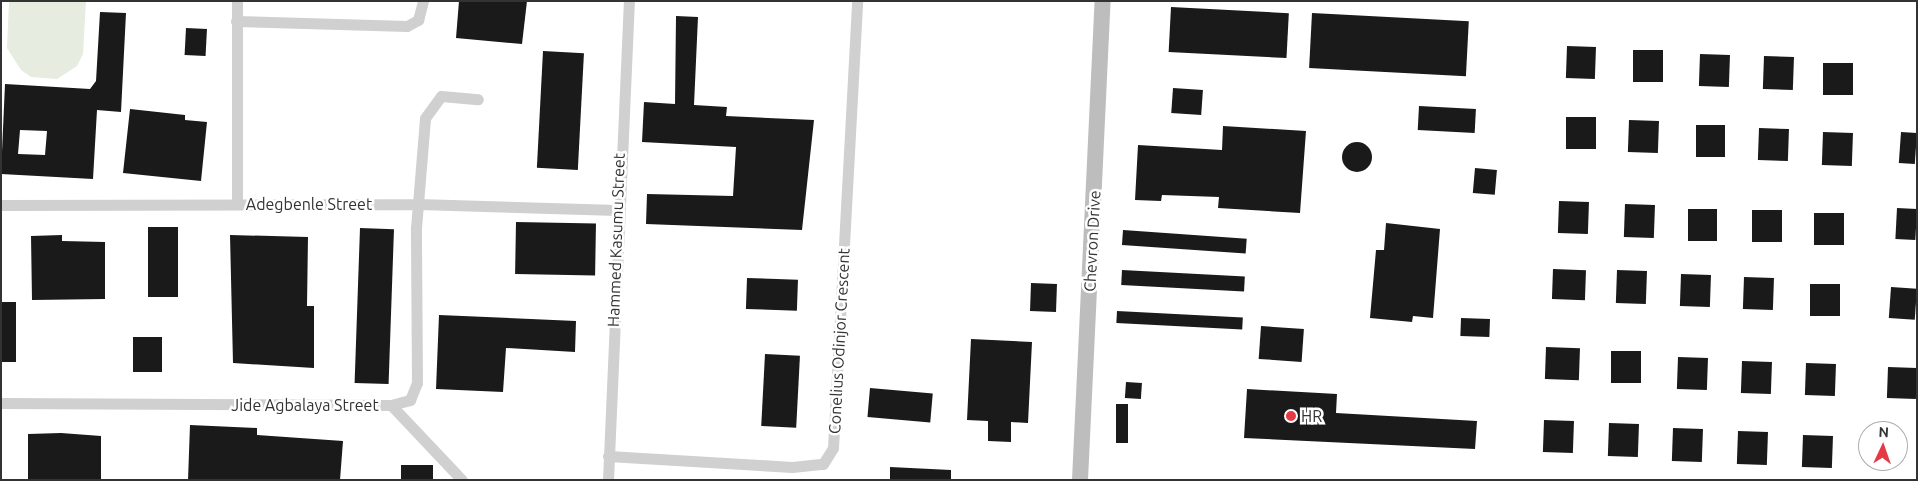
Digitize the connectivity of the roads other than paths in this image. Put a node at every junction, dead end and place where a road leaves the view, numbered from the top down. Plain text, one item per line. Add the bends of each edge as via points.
1 (238, 1) edge
2 (423, 1) edge
3 (629, 1) edge
4 (857, 1) edge
5 (1103, 1) edge
6 (236, 21) junction
7 (478, 99) dead end
8 (237, 203) junction
9 (418, 204) junction
10 (1, 205) edge
11 (617, 210) junction
12 (1, 403) edge
13 (392, 405) junction
14 (608, 456) junction
15 (462, 480) edge
16 (608, 480) edge
17 (1080, 480) edge

1 - 6 street
2 - 6 street via 418,20 406,26
3 - 11 street, Hammed Kasumu Street
4 - 14 street, Conelius Odinjor Crescent via 833,448 823,464 792,467
5 - 17 main road, Chevron Drive
6 - 8 street
7 - 9 street via 441,96 429,108
8 - 9 street, Adegbenle Street
8 - 10 street, Adegbenle Street
9 - 11 street, Adegbenle Street
9 - 13 street, Jide Agbalaya Street via 417,383 410,400
11 - 14 street, Hammed Kasumu Street
12 - 13 street, Jide Agbalaya Street
13 - 15 street
14 - 16 street, Hammed Kasumu Street

